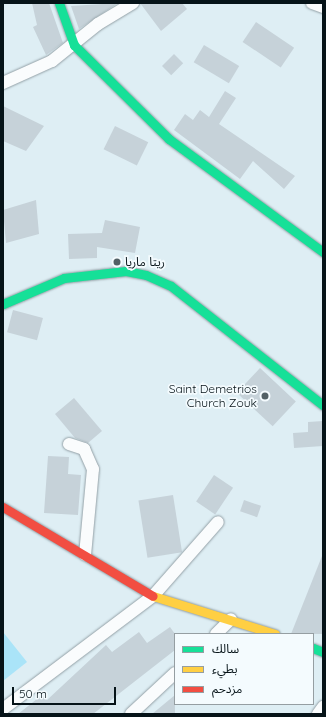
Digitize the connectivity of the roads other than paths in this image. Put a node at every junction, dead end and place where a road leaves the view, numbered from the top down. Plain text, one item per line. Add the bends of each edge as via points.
1 (60, 3) edge
2 (134, 3) edge
3 (312, 3) edge
4 (323, 7) edge
5 (74, 45) junction
6 (3, 83) edge
7 (323, 252) edge
8 (3, 304) edge
9 (323, 404) edge
10 (69, 444) dead end
11 (3, 507) edge
12 (218, 522) dead end
13 (85, 555) junction
14 (153, 596) junction
15 (231, 619) junction
16 (217, 633) edge
17 (272, 633) edge
18 (174, 674) edge
19 (323, 707) edge
20 (3, 709) edge
21 (131, 714) edge
22 (318, 714) edge

1 - 5 street
2 - 5 street via 98,24
3 - 4 street
5 - 6 street via 52,61
5 - 7 street via 169,138
8 - 9 street via 36,287 64,278 126,271 146,275 171,286
10 - 13 street via 84,449 93,469
11 - 13 street
12 - 14 street
13 - 14 street
14 - 15 street
14 - 20 street
15 - 16 street
15 - 17 street
18 - 21 street
19 - 22 street

